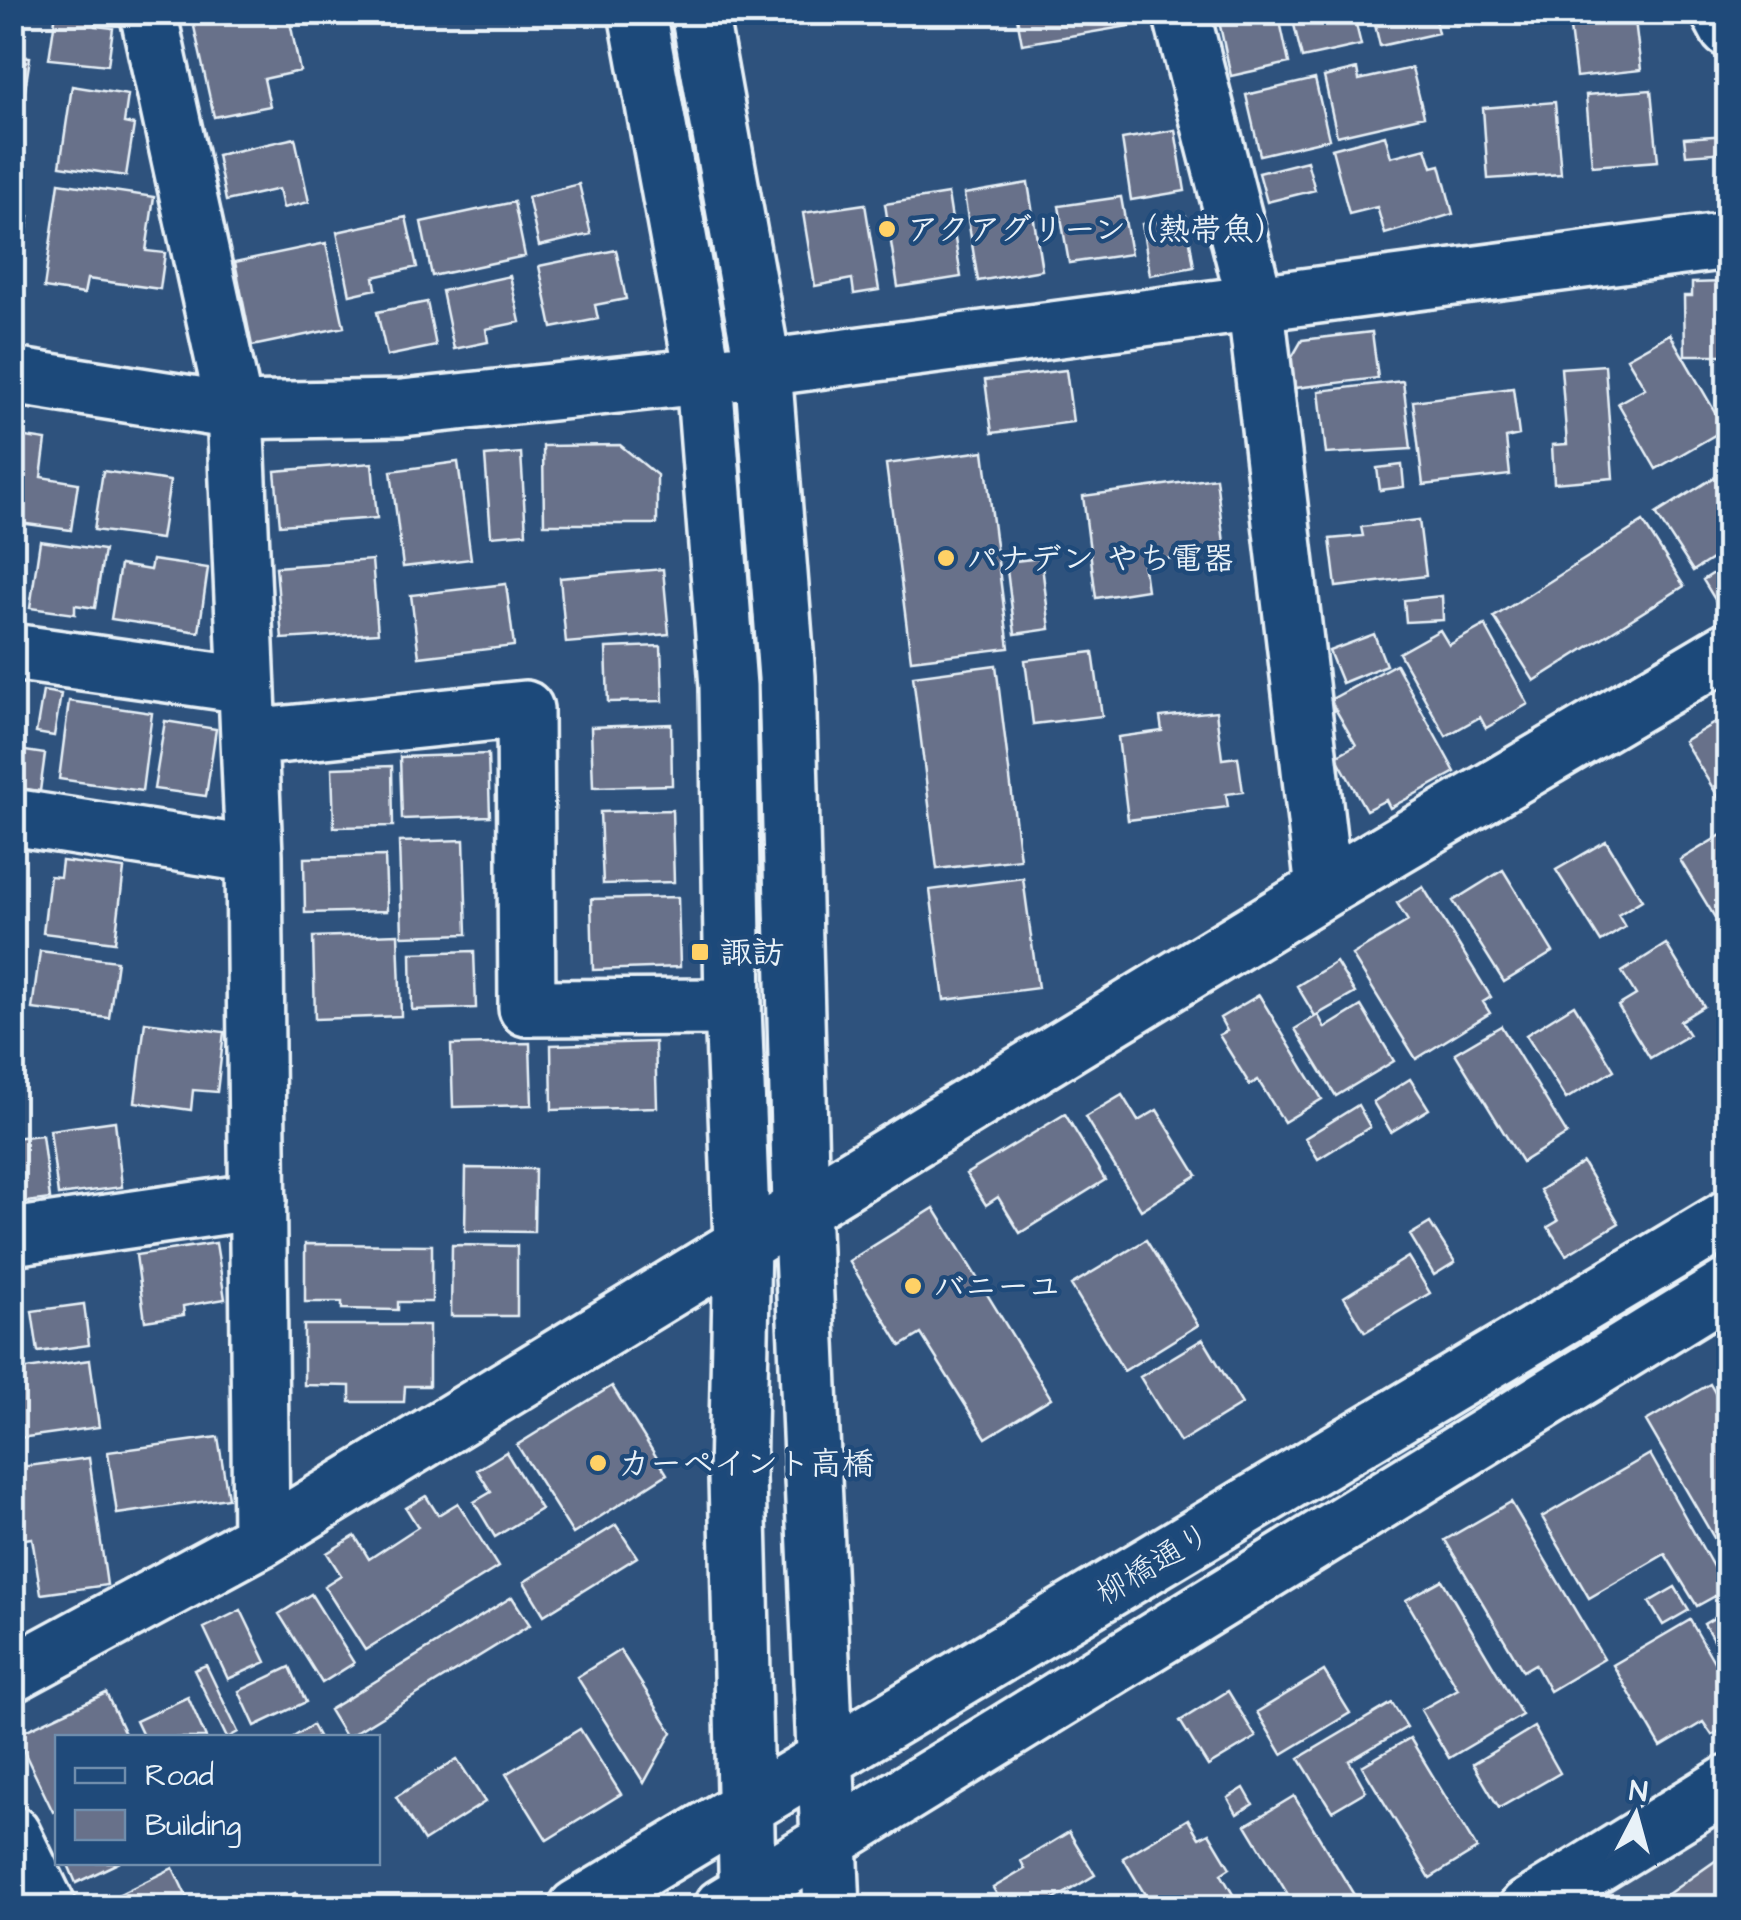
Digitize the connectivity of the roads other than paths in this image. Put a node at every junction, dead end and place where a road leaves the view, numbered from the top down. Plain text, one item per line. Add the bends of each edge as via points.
1 (148, 12) edge
2 (638, 12) edge
3 (699, 12) edge
4 (1181, 12) edge
5 (1718, 12) edge
6 (1728, 29) edge
7 (1728, 241) edge
8 (1255, 300) junction
9 (763, 368) junction
10 (12, 376) edge
11 (704, 378) junction
12 (235, 411) junction
13 (1728, 650) edge
14 (12, 652) edge
15 (248, 712) junction
16 (12, 816) edge
17 (254, 856) junction
18 (1324, 889) junction
19 (732, 1007) junction
20 (258, 1200) junction
21 (801, 1207) junction
22 (1728, 1218) edge
23 (12, 1238) edge
24 (742, 1242) junction
25 (1728, 1288) edge
26 (261, 1539) junction
27 (12, 1674) edge
28 (825, 1761) junction
29 (1728, 1784) edge
30 (743, 1808) junction
31 (12, 1834) edge
32 (831, 1843) junction
33 (739, 1903) edge
34 (48, 1908) edge
35 (577, 1908) edge
36 (832, 1908) edge
37 (1527, 1908) edge

1 - 12 street
2 - 11 street
3 - 9 street
4 - 8 street
5 - 6 street
7 - 8 street
8 - 9 street
8 - 18 street
9 - 11 street
9 - 21 street via 787,677
10 - 12 street
11 - 12 street via 402,408
11 - 19 street via 728,686
12 - 15 street
13 - 18 street
14 - 15 street
15 - 17 street
15 - 19 street via 525,710 526,1008
16 - 17 street
17 - 20 street
18 - 21 street
19 - 24 street
20 - 23 street
20 - 26 street
21 - 24 street
21 - 28 street
22 - 28 street, 柳橋通り
24 - 26 street
24 - 30 street
25 - 32 street, 柳橋通り
26 - 27 street
28 - 30 street, 柳橋通り
28 - 32 street
29 - 37 street
30 - 33 street
30 - 35 street, 柳橋通り
31 - 34 street
32 - 33 street, 柳橋通り
32 - 36 street

